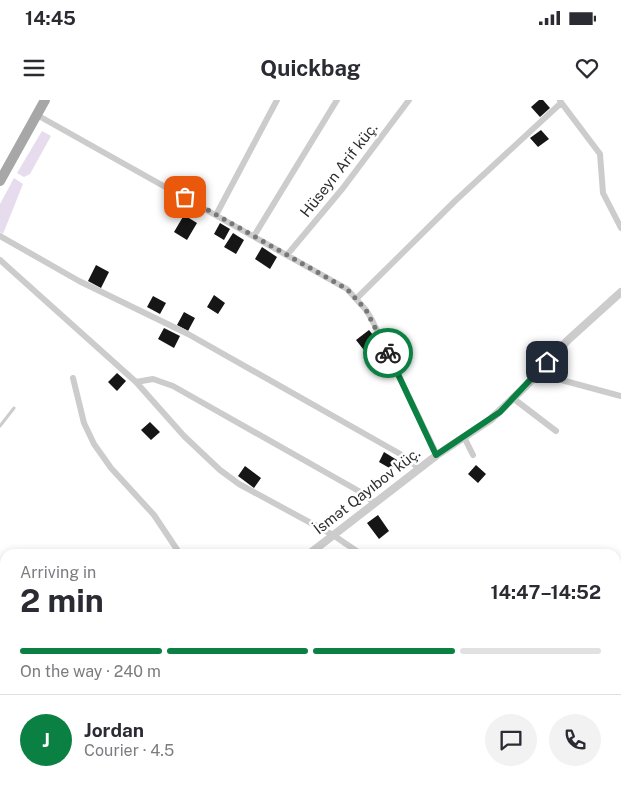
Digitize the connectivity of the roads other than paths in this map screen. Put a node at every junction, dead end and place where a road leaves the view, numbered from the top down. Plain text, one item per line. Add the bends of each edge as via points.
1 (45, 100) edge
2 (277, 100) edge
3 (337, 100) edge
4 (409, 100) edge
5 (560, 102) edge
6 (37, 115) junction
7 (0, 181) edge
8 (216, 215) junction
9 (621, 228) edge
10 (0, 236) edge
11 (254, 236) junction
12 (287, 255) junction
13 (0, 260) edge
14 (621, 292) edge
15 (356, 298) junction
16 (540, 370) junction
17 (73, 378) dead end
18 (136, 382) junction
19 (621, 396) edge
20 (514, 399) junction
21 (14, 408) dead end
22 (0, 426) edge
23 (556, 430) dead end
24 (464, 437) junction
25 (436, 455) junction
26 (473, 455) dead end
27 (418, 468) junction
28 (374, 503) junction
29 (333, 535) junction
30 (177, 549) edge
31 (315, 549) edge
32 (353, 549) edge

1 - 6 main road
2 - 8 street
3 - 11 street
4 - 12 street, Hüseyn Arif küç. via 344,188
5 - 9 street via 600,154 603,193
5 - 15 street
6 - 7 main road
6 - 8 street
8 - 11 street
10 - 27 street via 79,281 188,334 290,390 402,455
11 - 12 street
12 - 15 street via 347,289
13 - 18 street
14 - 16 street, İsmət Qayıbov küç.
15 - 25 street via 372,320
16 - 19 street via 554,378
16 - 20 street, İsmət Qayıbov küç.
17 - 30 street via 84,423 94,444 110,468 154,515
18 - 28 street via 153,378 173,386 364,494
18 - 29 street via 184,436 220,470 239,484
20 - 23 street
20 - 24 street, İsmət Qayıbov küç.
21 - 22 lane
24 - 25 street, İsmət Qayıbov küç.
24 - 26 street
25 - 27 street, İsmət Qayıbov küç.
27 - 28 street, İsmət Qayıbov küç.
28 - 29 street, İsmət Qayıbov küç.
29 - 31 street, İsmət Qayıbov küç.
29 - 32 street

